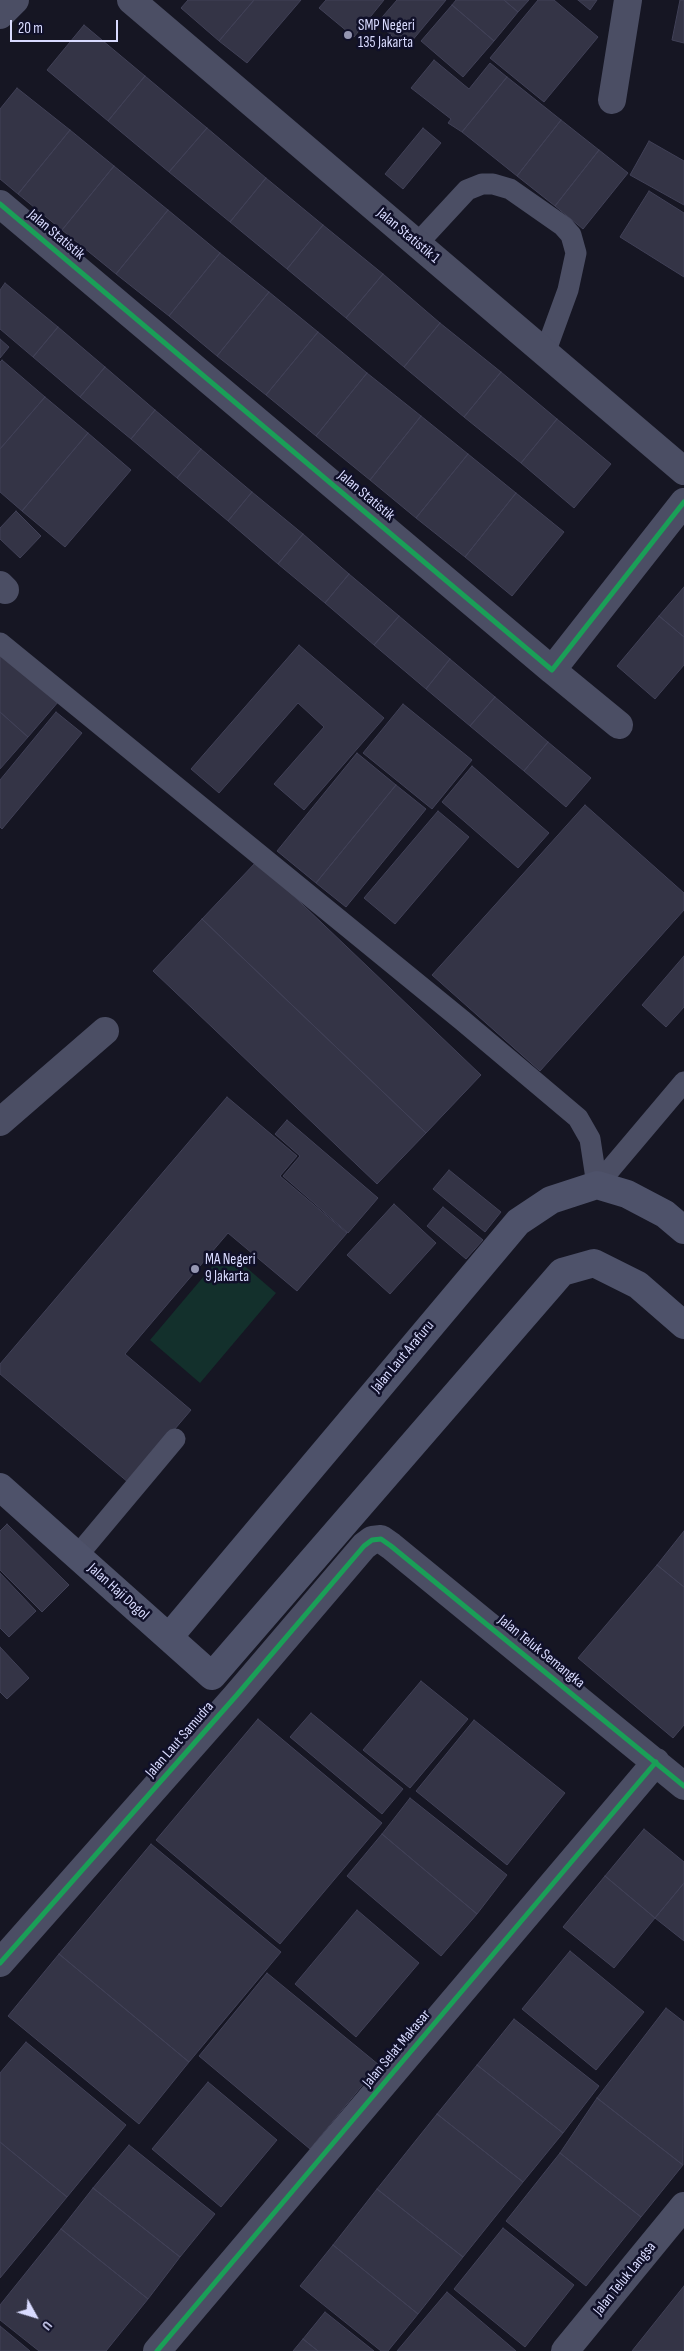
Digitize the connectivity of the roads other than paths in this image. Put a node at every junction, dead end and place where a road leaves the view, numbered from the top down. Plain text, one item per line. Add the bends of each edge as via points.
1 (15, 0) edge
2 (131, 0) edge
3 (628, 0) edge
4 (0, 15) edge
5 (612, 100) dead end
6 (0, 204) edge
7 (417, 244) junction
8 (545, 353) junction
9 (684, 471) edge
10 (684, 502) edge
11 (0, 643) edge
12 (552, 670) junction
13 (619, 725) dead end
14 (105, 1031) dead end
15 (684, 1082) edge
16 (0, 1122) edge
17 (597, 1185) junction
18 (684, 1230) edge
19 (684, 1325) edge
20 (175, 1439) dead end
21 (0, 1488) edge
22 (381, 1539) joint
23 (77, 1556) junction
24 (169, 1637) junction
25 (212, 1676) junction
26 (236, 1696) junction
27 (656, 1762) junction
28 (684, 1786) edge
29 (4, 1952) edge
30 (684, 2206) edge
31 (157, 2351) edge
32 (565, 2351) edge

1 - 4 street
2 - 7 street, Jalan Statistik 1
3 - 5 street
6 - 12 street, Jalan Statistik
7 - 8 street, Jalan Statistik 1
7 - 8 lane via 467,190 482,184 510,189 563,226 571,235 576,253 568,290
8 - 9 street, Jalan Statistik 1
10 - 12 street
11 - 17 lane via 578,1118 590,1139
12 - 13 street, Jalan Statistik
14 - 16 street
15 - 17 lane
17 - 18 street via 626,1194 665,1214
17 - 24 street, Jalan Laut Arafuru via 551,1200 518,1222
19 - 25 street via 638,1285 594,1263 562,1272
20 - 23 lane
21 - 23 street, Jalan Haji Dogol
22 - 26 street, Jalan Laut Samudra via 372,1540 364,1546
22 - 27 street, Jalan Teluk Semangka
23 - 24 street, Jalan Haji Dogol
24 - 25 street, Jalan Haji Dogol
25 - 26 street, Jalan Haji Dogol
26 - 29 street, Jalan Laut Samudra
27 - 28 street, Jalan Teluk Semangka
27 - 31 street, Jalan Selat Makasar
30 - 32 street, Jalan Teluk Langsa

